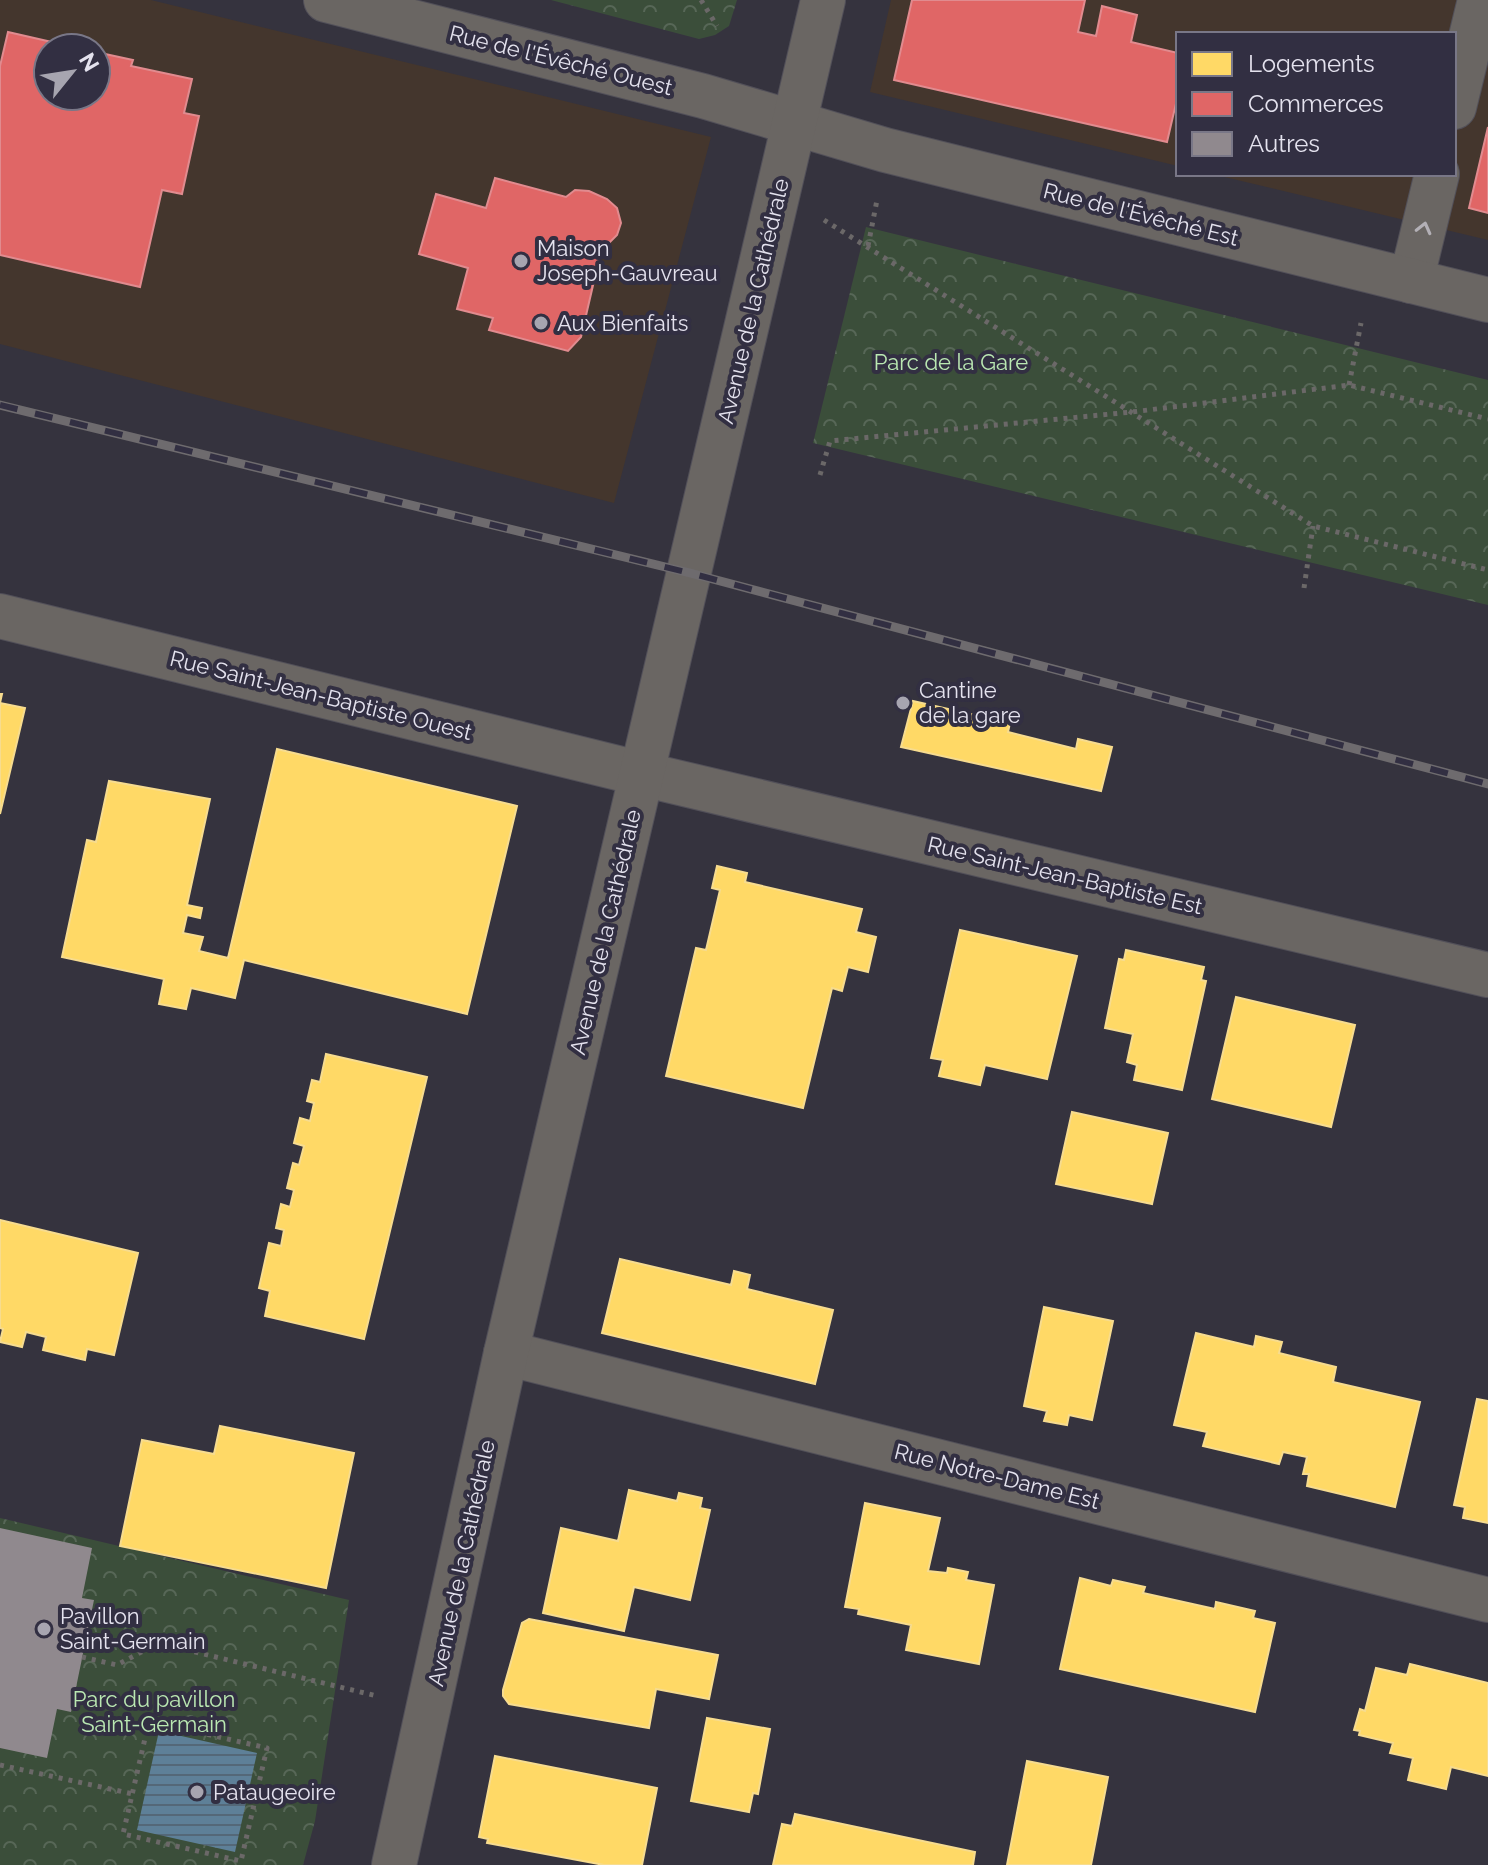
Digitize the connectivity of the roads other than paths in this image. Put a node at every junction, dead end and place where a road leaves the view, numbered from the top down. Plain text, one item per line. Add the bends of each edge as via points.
1 (326, 0) edge
2 (823, 0) edge
3 (1480, 0) edge
4 (1456, 99) edge
5 (795, 123) junction
6 (1436, 176) edge
7 (1391, 276) junction
8 (1488, 300) edge
9 (0, 616) edge
10 (642, 774) junction
11 (1488, 975) edge
12 (506, 1353) junction
13 (1488, 1600) edge
14 (394, 1865) edge

1 - 5 street, Rue de l'Évêché Ouest
2 - 5 street, Avenue de la Cathédrale
3 - 4 street
5 - 7 street, Rue de l'Évêché Est
5 - 10 street, Avenue de la Cathédrale
7 -> 6 street
7 - 8 street, Rue de l'Évêché Est
9 - 10 street, Rue Saint-Jean-Baptiste Ouest
10 - 11 street, Rue Saint-Jean-Baptiste Est
10 - 12 street, Avenue de la Cathédrale
12 - 13 street, Rue Notre-Dame Est
12 - 14 street, Avenue de la Cathédrale

